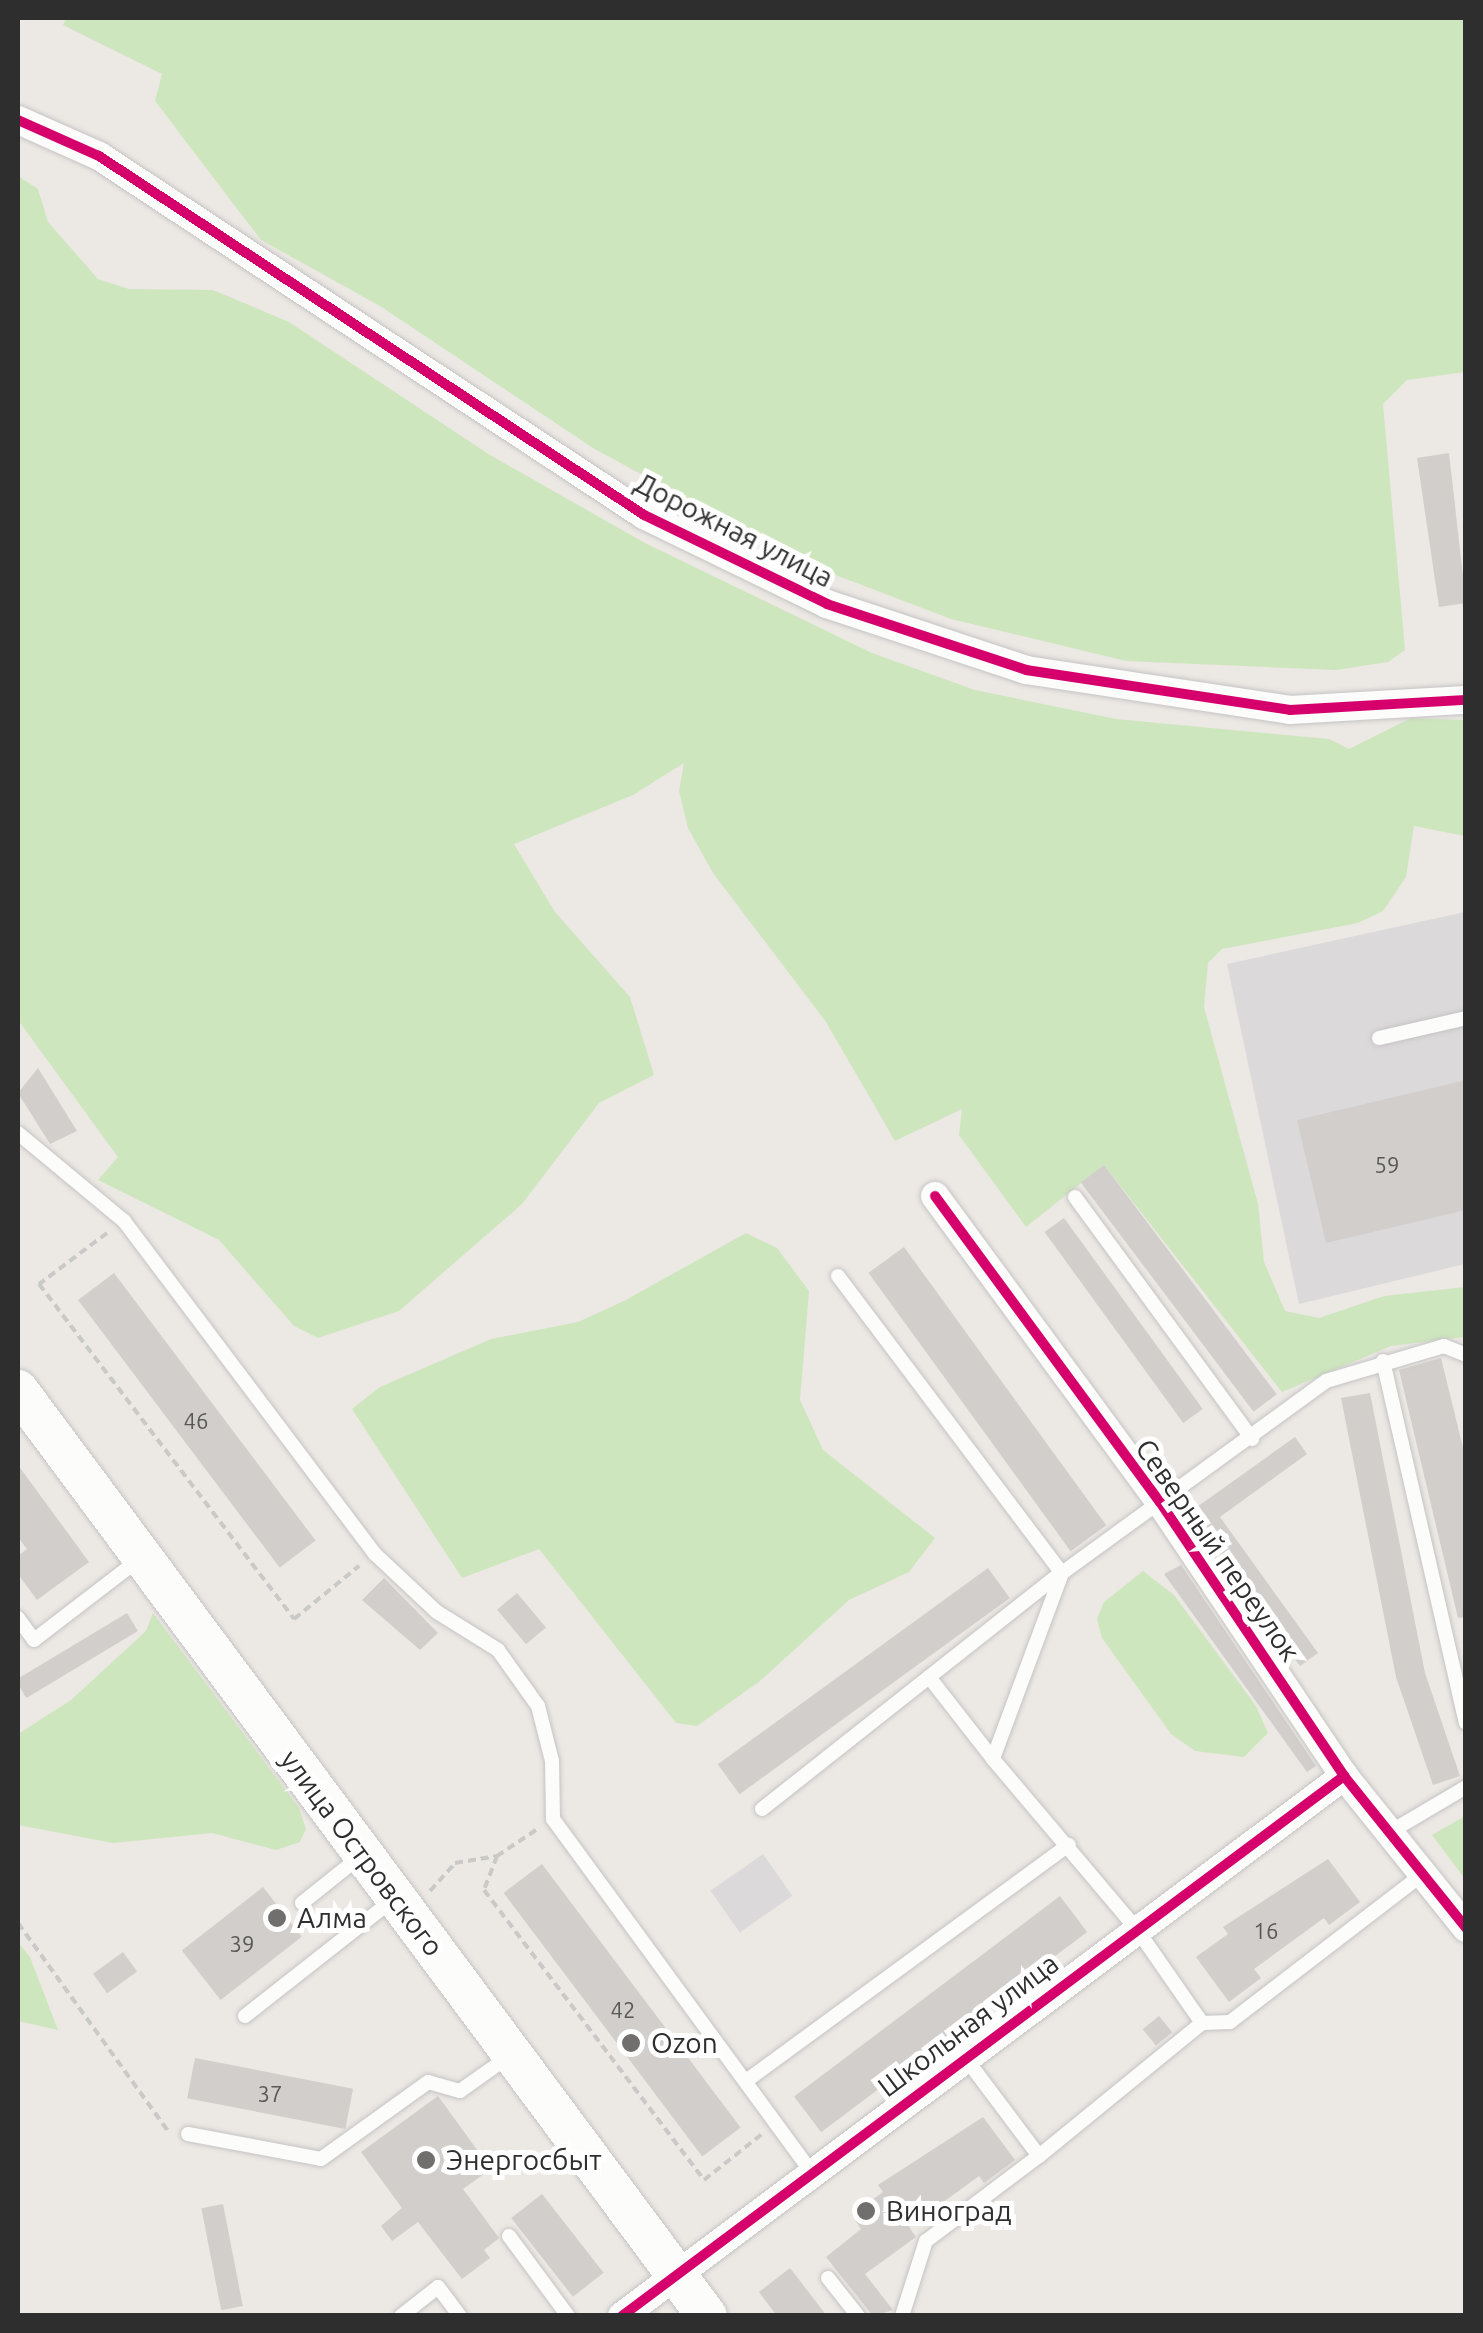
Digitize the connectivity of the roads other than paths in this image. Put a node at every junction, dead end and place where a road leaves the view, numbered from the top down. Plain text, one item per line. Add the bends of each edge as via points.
1 (18, 120) edge
2 (1466, 700) edge
3 (1466, 1018) edge
4 (1379, 1038) dead end
5 (18, 1131) edge
6 (935, 1196) dead end
7 (1075, 1198) dead end
8 (838, 1276) dead end
9 (1465, 1355) edge
10 (1382, 1360) junction
11 (18, 1390) edge
12 (1252, 1439) junction
13 (1160, 1502) junction
14 (142, 1558) junction
15 (1062, 1573) junction
16 (18, 1618) edge
17 (928, 1678) junction
18 (1466, 1722) edge
19 (993, 1759) junction
20 (1344, 1776) junction
21 (1466, 1787) edge
22 (762, 1809) dead end
23 (1390, 1832) junction
24 (1069, 1845) junction
25 (363, 1854) junction
26 (1423, 1874) junction
27 (302, 1903) dead end
28 (401, 1906) junction
29 (1136, 1928) junction
30 (1466, 1928) edge
31 (245, 2016) dead end
32 (1202, 2023) junction
33 (513, 2054) junction
34 (964, 2056) junction
35 (746, 2080) junction
36 (188, 2134) road end
37 (1039, 2156) junction
38 (810, 2170) junction
39 (509, 2236) dead end
40 (674, 2273) junction
41 (828, 2278) dead end
42 (401, 2316) edge
43 (460, 2316) edge
44 (568, 2316) edge
45 (622, 2316) edge
46 (707, 2316) edge
47 (858, 2316) edge
48 (902, 2316) edge

1 - 2 street, Дорожная улица via 99,156 644,515 827,604 1026,670 1290,710
3 - 4 lane
5 - 35 lane via 124,1221 375,1554 438,1612 498,1650 538,1706 552,1761 553,1819
6 - 13 street, Северный переулок
7 - 12 lane
8 - 15 lane
9 - 10 lane via 1444,1346
10 - 12 lane via 1326,1381
10 - 18 lane
11 - 14 main road, улица Островского
12 - 13 lane
13 - 15 lane
13 - 20 street, Северный переулок
14 - 16 lane via 34,1640
14 - 25 main road, улица Островского
15 - 17 lane
15 - 19 lane
17 - 19 lane
17 - 22 lane
19 - 24 lane
20 - 23 street, Северный переулок
20 - 29 street, Школьная улица
21 - 23 lane
23 - 26 street, Северный переулок
24 - 29 lane
24 - 35 lane
25 - 27 lane
25 - 28 main road, улица Островского
26 - 30 street, Северный переулок
26 - 32 lane via 1230,2022
28 - 31 lane
28 - 33 main road, улица Островского
29 - 32 lane
29 - 34 street, Школьная улица
32 - 37 lane
33 - 36 lane via 460,2091 428,2082 320,2160
33 - 40 main road, улица Островского
34 - 37 lane
34 - 38 street, Школьная улица
35 - 38 lane
37 - 48 lane via 926,2241
38 - 40 street, Школьная улица
39 - 44 lane
40 - 45 street, Школьная улица
40 - 46 main road, улица Островского
41 - 47 lane
42 - 43 lane via 438,2288

